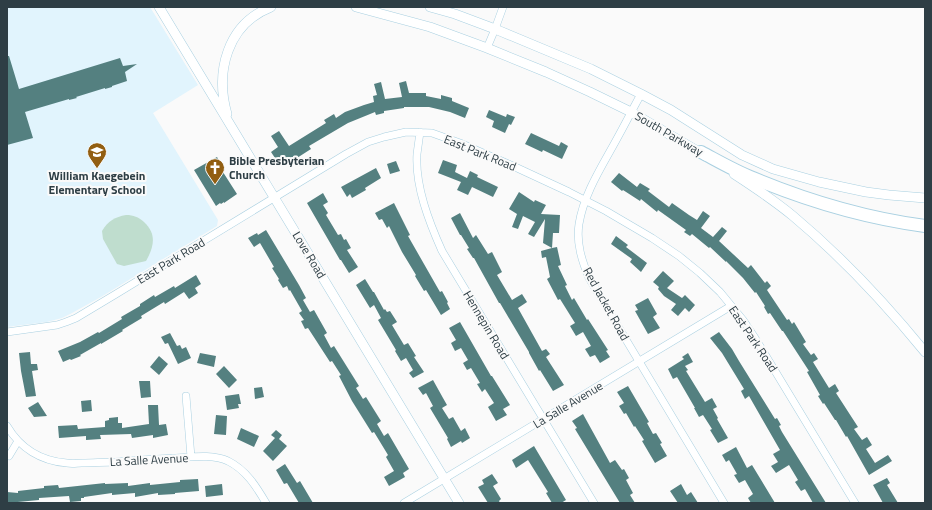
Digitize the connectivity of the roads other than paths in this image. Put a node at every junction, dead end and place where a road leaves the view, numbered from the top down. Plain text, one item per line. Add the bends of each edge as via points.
1 (159, 7) edge
2 (271, 7) edge
3 (356, 7) edge
4 (430, 7) edge
5 (503, 7) edge
6 (496, 29) junction
7 (487, 48) junction
8 (641, 94) junction
9 (631, 112) junction
10 (231, 125) junction
11 (420, 132) junction
12 (701, 152) junction
13 (274, 198) junction
14 (925, 198) edge
15 (585, 200) junction
16 (925, 226) edge
17 (732, 306) junction
18 (7, 332) edge
19 (925, 352) edge
20 (639, 362) junction
21 (186, 396) dead end
22 (543, 420) junction
23 (7, 426) edge
24 (18, 441) junction
25 (9, 456) dead end
26 (191, 457) junction
27 (444, 478) junction
28 (266, 503) edge
29 (404, 503) edge
30 (459, 503) edge
31 (594, 503) edge
32 (724, 503) edge
33 (854, 503) edge

1 - 10 main road, Love Road
2 - 10 main road via 247,22 226,53 223,96
3 - 7 main road, South Parkway via 425,26
4 - 6 main road, South Parkway
5 - 6 street
6 - 7 street
6 - 8 main road, South Parkway via 572,60
7 - 9 main road, South Parkway
8 - 9 street, Red Jacket Road
8 - 14 main road, South Parkway via 742,155 773,169 866,192
9 - 12 main road, South Parkway
9 - 15 street, Red Jacket Road
10 - 13 main road, Love Road
11 - 13 street, East Park Road via 406,132 368,142
11 - 15 street, East Park Road via 432,133 460,143
11 - 22 street, Hennepin Road via 417,155 419,183 426,210 442,251
12 - 16 highway via 752,178 814,201 855,213
12 - 19 main road, South Parkway via 786,211 830,248 872,290
13 - 18 street, East Park Road via 76,318 57,325
13 - 27 main road, Love Road
15 - 17 street, East Park Road via 679,256 700,273
15 - 20 street, Red Jacket Road via 579,225 581,258 589,278
17 - 20 street, La Salle Avenue
17 - 33 street, East Park Road via 755,338
20 - 22 street, La Salle Avenue
20 - 32 street, Red Jacket Road
21 - 26 street
22 - 27 street, La Salle Avenue
22 - 31 street, Hennepin Road
23 - 24 street, La Salle Avenue
24 - 25 street
24 - 26 street, La Salle Avenue via 35,454 67,463
26 - 28 street, La Salle Avenue via 228,461 248,476
27 - 29 street, La Salle Avenue
27 - 30 main road, Love Road

